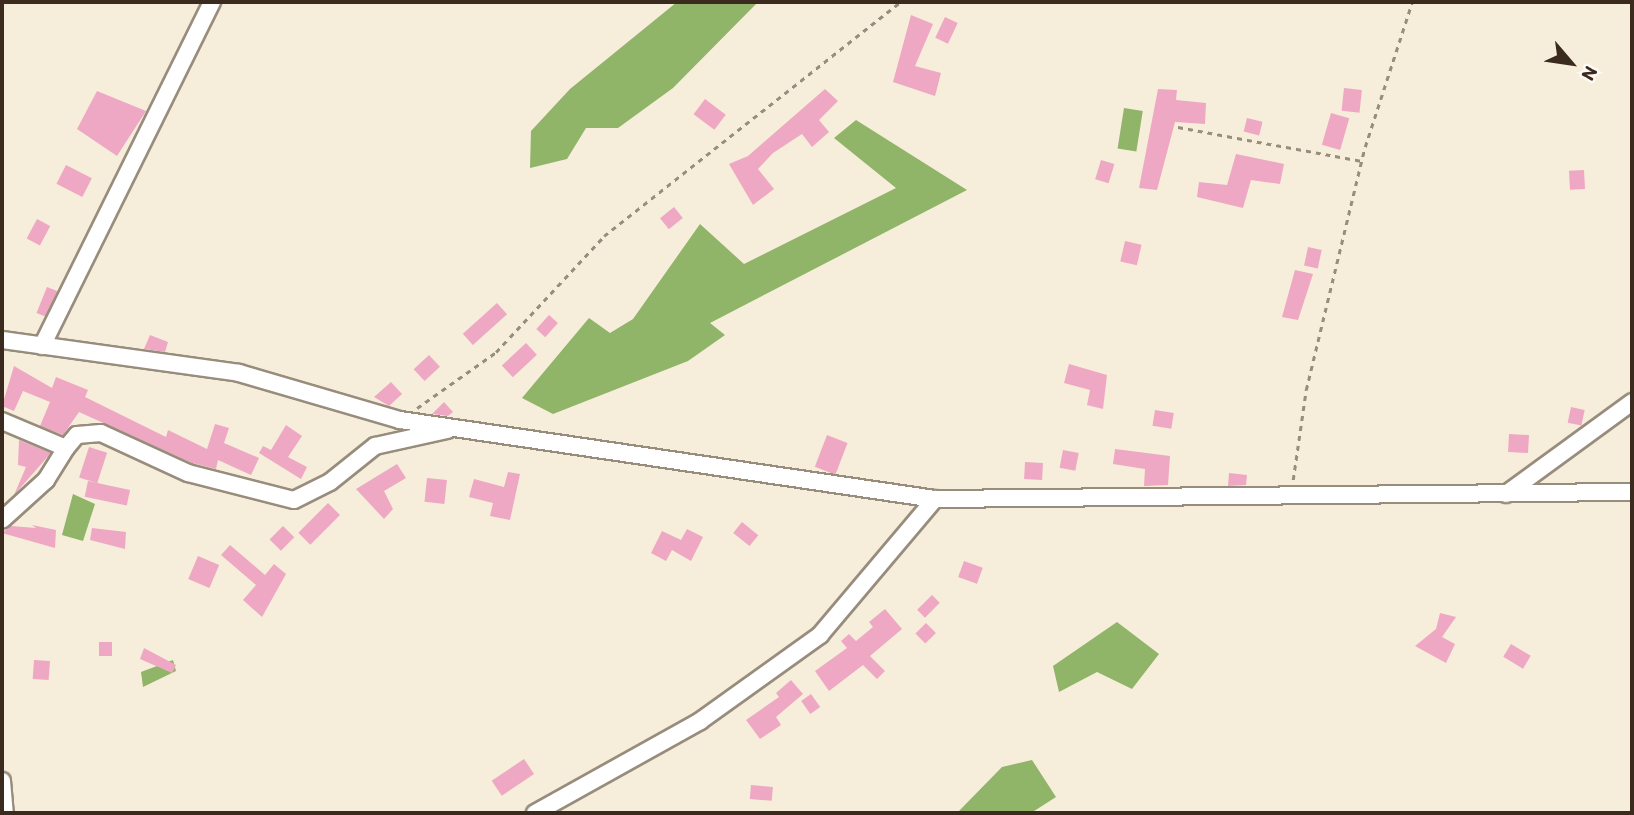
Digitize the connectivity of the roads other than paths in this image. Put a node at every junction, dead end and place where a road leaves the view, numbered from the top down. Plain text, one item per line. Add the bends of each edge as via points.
1 (212, 2) edge
2 (2, 340) edge
3 (42, 346) junction
4 (1632, 402) edge
5 (2, 421) edge
6 (458, 427) junction
7 (66, 447) junction
8 (1632, 492) edge
9 (1506, 494) junction
10 (935, 499) junction
11 (2, 520) edge
12 (2, 781) edge
13 (5, 813) edge
14 (535, 813) edge

1 - 3 street
2 - 3 street
3 - 6 street via 239,373 400,420
4 - 9 street
5 - 7 street
6 - 7 street via 375,446 330,482 294,500 188,473 100,433 78,435
6 - 10 street
7 - 11 street via 46,480
8 - 9 street
9 - 10 street
10 - 14 street via 820,635 700,721
12 - 13 street

